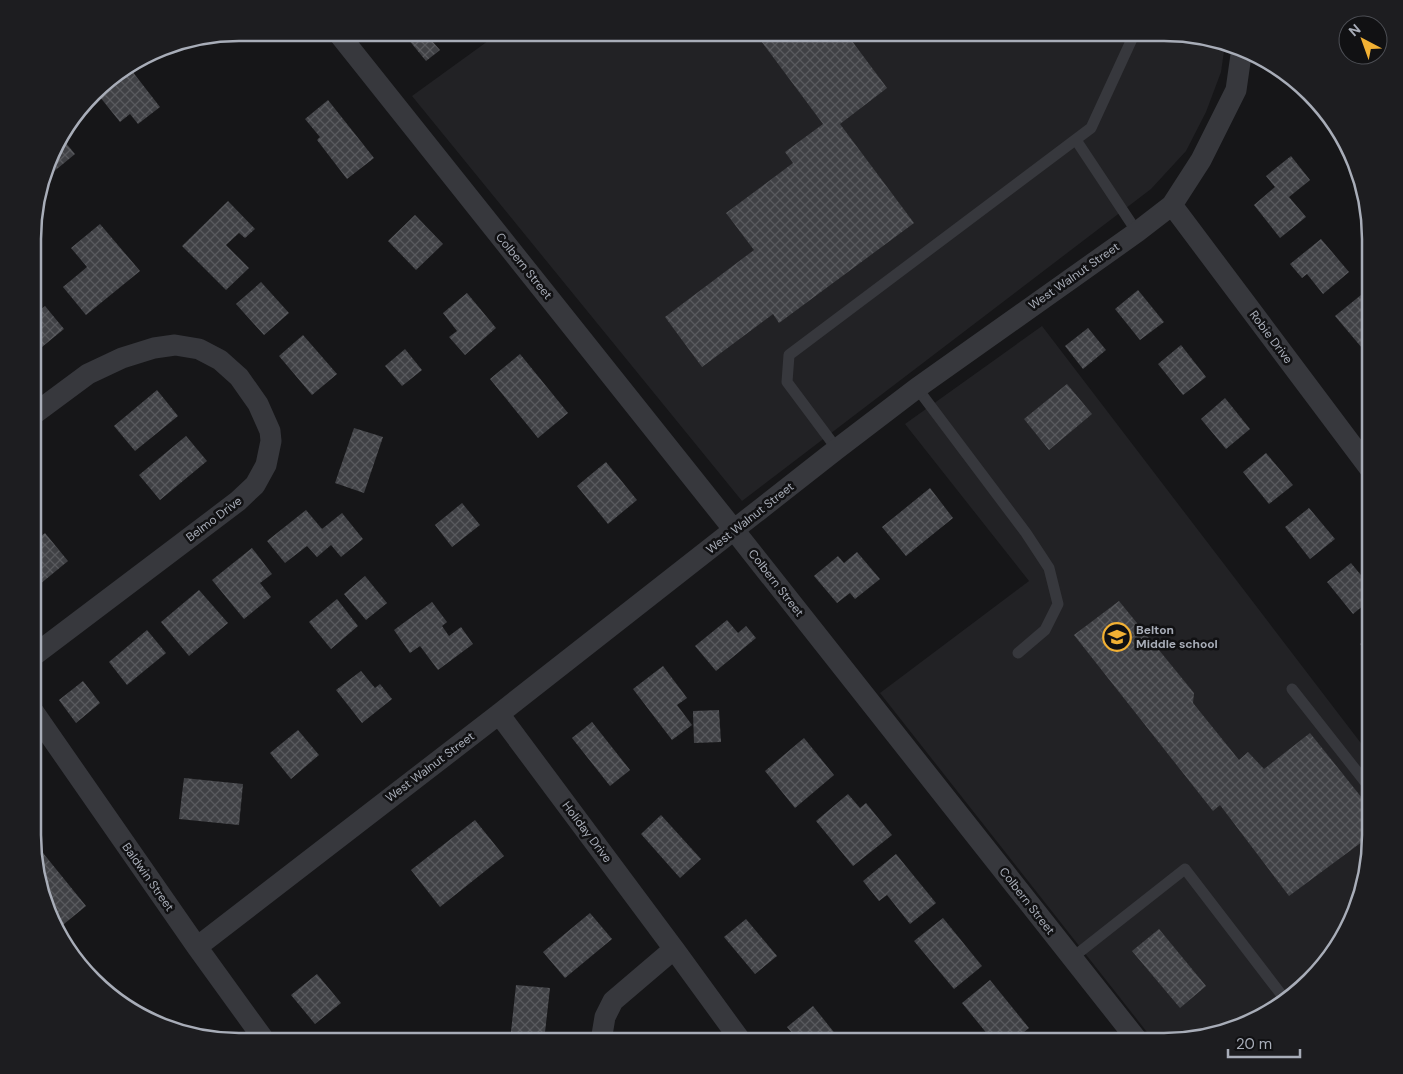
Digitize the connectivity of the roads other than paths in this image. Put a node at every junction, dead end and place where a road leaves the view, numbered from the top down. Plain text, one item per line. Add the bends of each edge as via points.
1 (345, 41) edge
2 (1131, 41) edge
3 (1241, 57) edge
4 (1076, 140) junction
5 (1172, 204) junction
6 (1137, 232) junction
7 (917, 388) junction
8 (41, 409) edge
9 (837, 448) junction
10 (1362, 458) edge
11 (734, 530) junction
12 (41, 650) edge
13 (1018, 653) dead end
14 (1292, 689) dead end
15 (499, 714) junction
16 (41, 723) edge
17 (1362, 778) edge
18 (197, 947) junction
19 (674, 949) junction
20 (1072, 958) junction
21 (1281, 994) edge
22 (259, 1033) edge
23 (603, 1033) edge
24 (735, 1033) edge
25 (1131, 1033) edge

1 - 11 street, Colbern Street
2 - 4 lane via 1091,128
3 - 5 street, West Walnut Street via 1236,90 1201,160
4 - 6 lane
4 - 9 lane via 789,355 787,382
5 - 6 street, West Walnut Street
5 - 10 street, Robie Drive
6 - 7 street, West Walnut Street
7 - 9 street, West Walnut Street
7 - 13 lane via 1049,568 1058,604 1045,630
8 - 12 street, Belmo Drive via 88,374 122,358 175,345 199,349 220,360 239,377 258,404 271,441 266,465 254,485 238,501
9 - 11 street, West Walnut Street
11 - 15 street, West Walnut Street
11 - 20 street, Colbern Street
14 - 17 lane
15 - 18 street, West Walnut Street
15 - 19 street, Holiday Drive
16 - 18 street, Baldwin Street
18 - 22 street, Baldwin Street
19 - 23 street via 613,1001 605,1017
19 - 24 street, Holiday Drive
20 - 21 lane via 1186,869
20 - 25 street, Colbern Street

